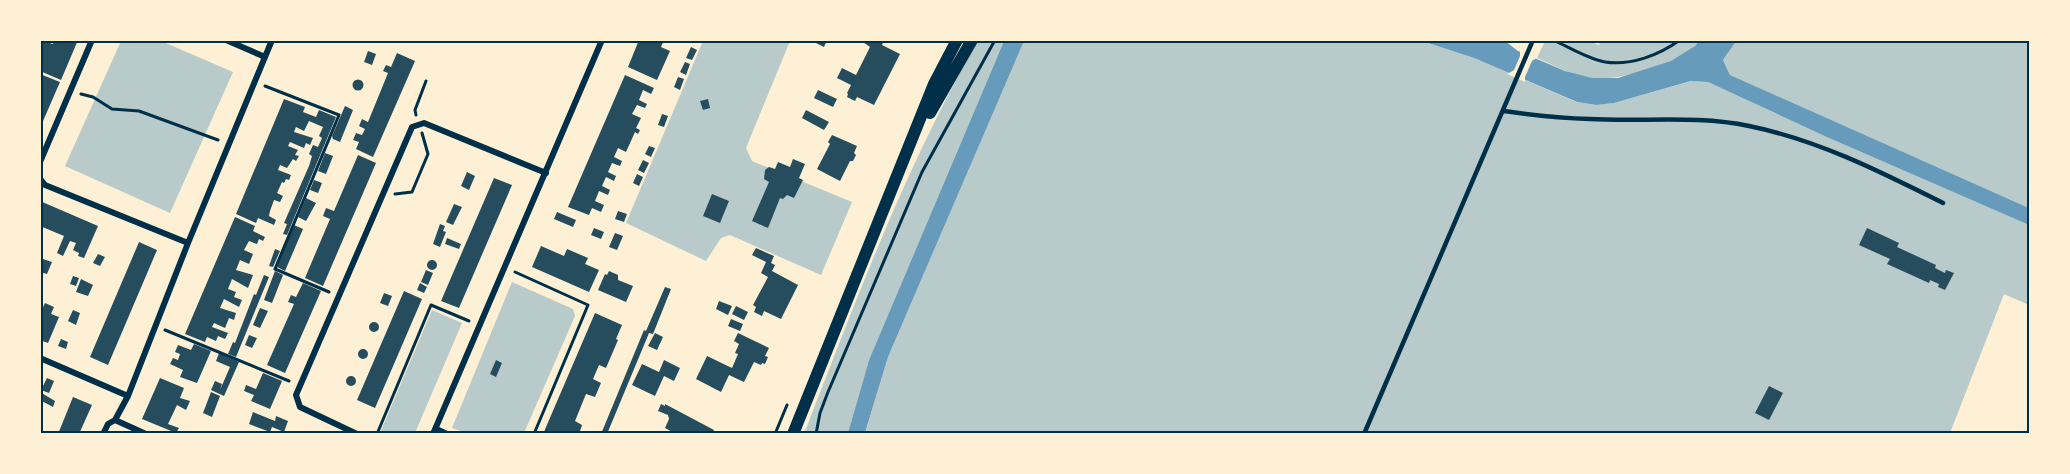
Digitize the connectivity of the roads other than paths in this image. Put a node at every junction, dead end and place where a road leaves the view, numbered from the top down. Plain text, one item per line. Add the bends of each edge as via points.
1 (92, 40) edge
2 (226, 40) edge
3 (272, 40) edge
4 (602, 40) edge
5 (957, 40) edge
6 (972, 40) edge
7 (1533, 40) edge
8 (265, 57) junction
9 (1504, 111) junction
10 (40, 162) edge
11 (903, 162) junction
12 (546, 173) junction
13 (40, 178) edge
14 (1943, 203) dead end
15 (188, 243) junction
16 (40, 358) edge
17 (128, 396) junction
18 (115, 420) junction
19 (434, 431) edge
20 (103, 434) edge
21 (146, 434) edge
22 (357, 434) edge
23 (449, 434) edge
24 (793, 434) edge
25 (1364, 434) edge

1 - 10 street
2 - 8 street
3 - 8 street
4 - 12 street
5 - 11 main road via 934,84
6 - 11 main road
7 - 9 lane
8 - 15 street
9 - 14 lane via 1591,119 1706,120 1749,126 1832,152
9 - 25 lane
11 - 24 main road
12 - 19 street
12 - 22 street via 424,123 412,127 297,395 300,407
13 - 15 street via 45,185
15 - 17 street
16 - 17 street
17 - 18 street
18 - 20 street
18 - 21 street
19 - 23 lane

